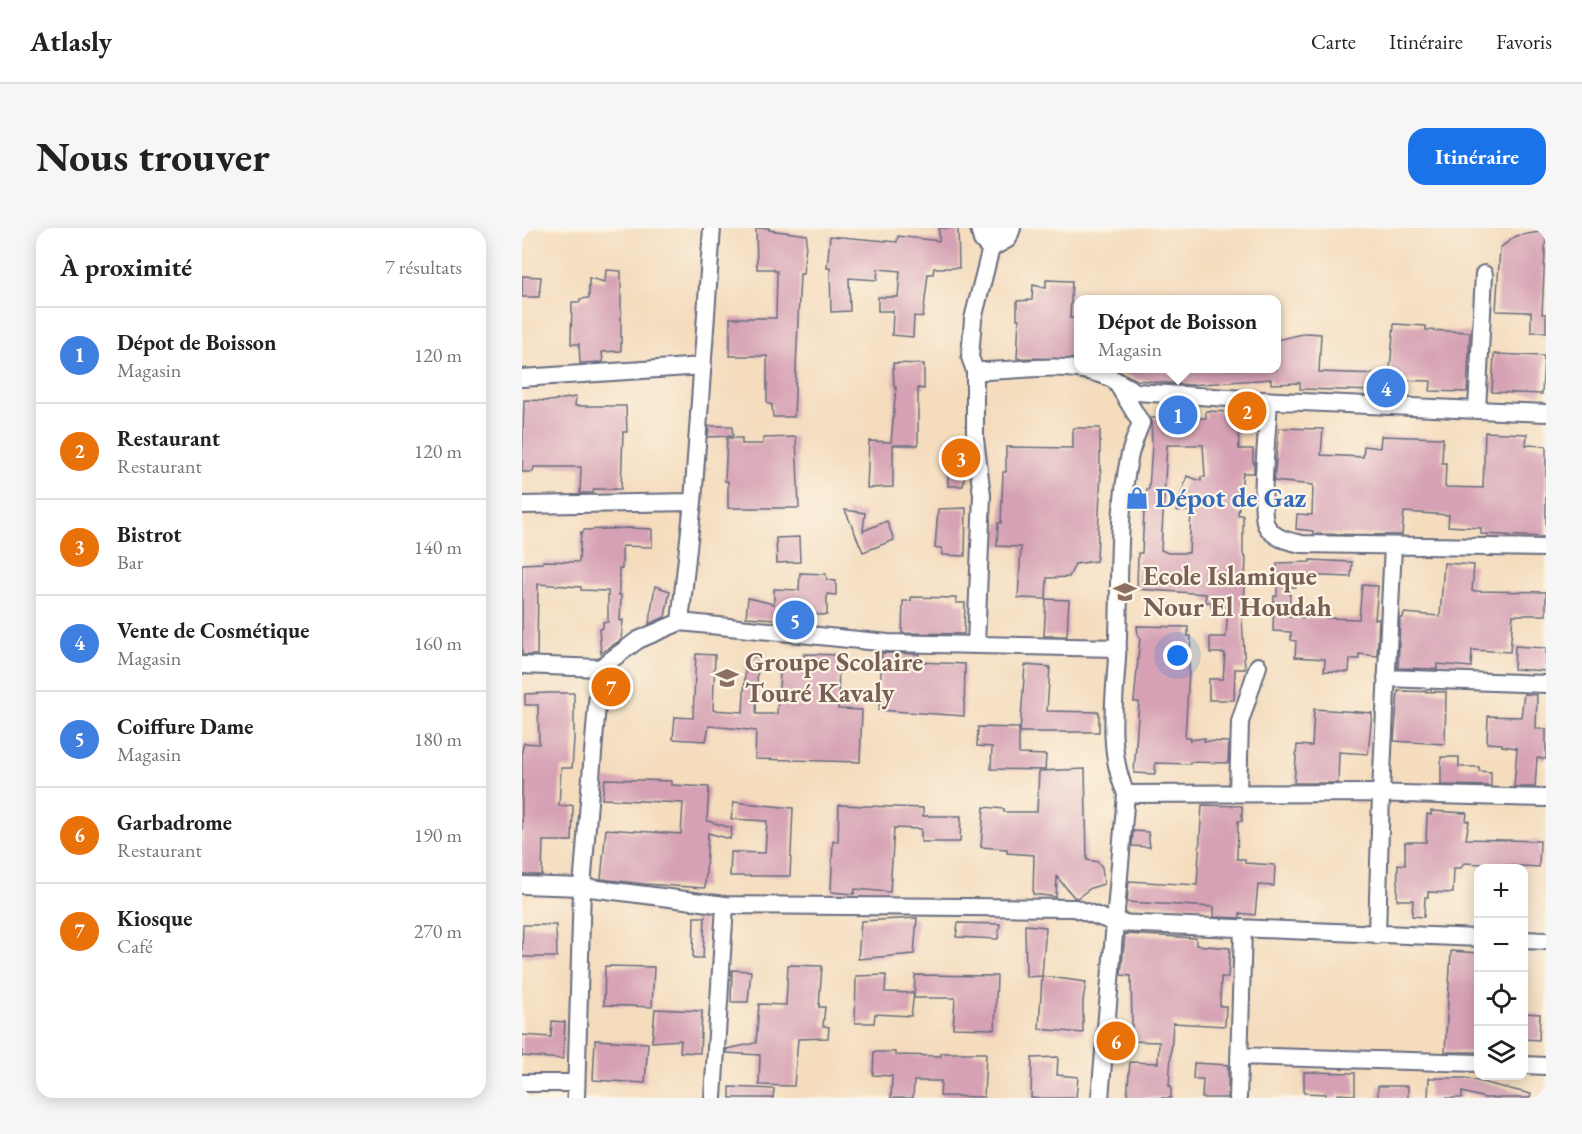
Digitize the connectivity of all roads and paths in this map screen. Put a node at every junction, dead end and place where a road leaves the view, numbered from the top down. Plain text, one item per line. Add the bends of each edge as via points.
1 (712, 228) edge
2 (979, 228) edge
3 (996, 228) edge
4 (1012, 228) edge
5 (990, 249) junction
6 (1484, 274) dead end
7 (703, 366) junction
8 (1074, 369) edge
9 (975, 371) junction
10 (1100, 373) edge
11 (522, 378) edge
12 (1115, 380) junction
13 (1269, 401) junction
14 (1477, 410) junction
15 (1546, 413) edge
16 (693, 502) junction
17 (522, 505) edge
18 (1393, 546) junction
19 (1546, 548) edge
20 (680, 622) junction
21 (976, 645) junction
22 (1118, 648) junction
23 (522, 665) edge
24 (1258, 666) dead end
25 (600, 668) junction
26 (1386, 678) junction
27 (1546, 684) edge
28 (1238, 793) junction
29 (1381, 793) junction
30 (1126, 794) junction
31 (1546, 798) edge
32 (522, 885) edge
33 (582, 887) junction
34 (725, 905) junction
35 (1116, 923) junction
36 (1243, 928) junction
37 (1377, 935) junction
38 (1474, 938) edge
39 (1528, 940) edge
40 (1546, 940) edge
41 (1239, 1056) junction
42 (1474, 1063) edge
43 (1528, 1065) edge
44 (1546, 1065) edge
45 (522, 1083) edge
46 (576, 1091) edge
47 (713, 1098) edge
48 (1100, 1098) edge
49 (1238, 1098) edge

1 - 7 street
2 - 5 street
3 - 5 street
4 - 5 street via 1008,239
5 - 9 street via 973,319 970,357
6 - 14 street
7 - 11 street
7 - 16 street
8 - 9 street
9 - 21 street via 975,439 982,495
10 - 12 street
12 - 13 street via 1136,393
12 - 22 street via 1141,423 1131,452 1123,501
13 - 14 street
13 - 18 street via 1263,504 1265,524 1273,535 1302,544
14 - 15 street
16 - 17 street
16 - 20 street
18 - 19 street
18 - 26 street
20 - 21 street via 888,643
20 - 25 street via 638,640
21 - 22 street
22 - 30 street via 1113,718 1115,760
23 - 25 street
24 - 28 street via 1240,722
25 - 33 street
26 - 27 street
26 - 29 street
28 - 29 street
28 - 30 street
29 - 31 street
29 - 37 street
30 - 35 street
32 - 33 street
33 - 34 street
33 - 46 street
34 - 35 street via 1075,908
34 - 47 street
35 - 36 street
35 - 48 street
36 - 37 street
36 - 41 street
37 - 38 street
39 - 40 street
41 - 42 street
41 - 49 street
43 - 44 street
45 - 46 street

